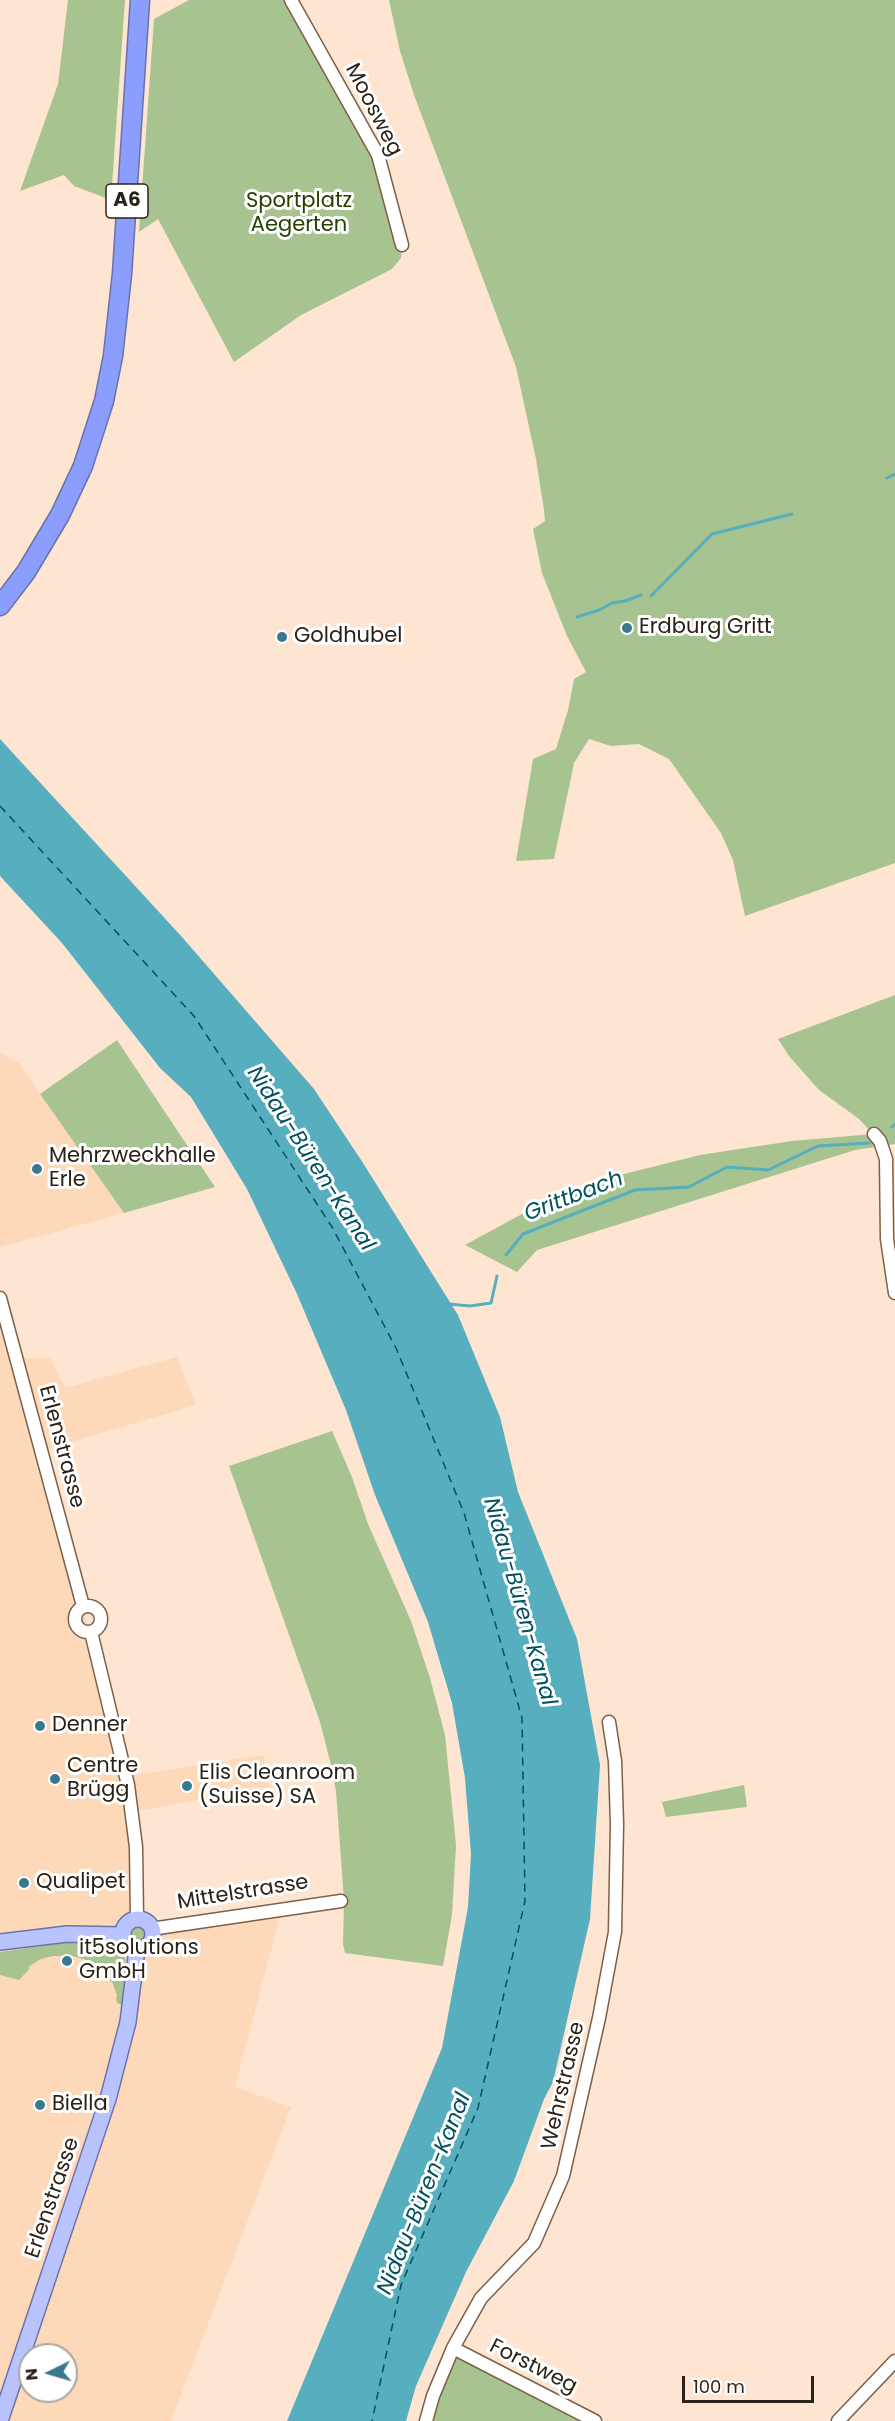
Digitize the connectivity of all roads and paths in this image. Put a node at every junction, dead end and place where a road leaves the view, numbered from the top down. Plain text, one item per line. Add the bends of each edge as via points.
1 (140, 0) edge
2 (291, 0) edge
3 (402, 245) dead end
4 (0, 606) edge
5 (879, 1141) dead end
6 (895, 1293) edge
7 (0, 1298) edge
8 (83, 1606) junction
9 (91, 1632) junction
10 (609, 1722) dead end
11 (341, 1900) dead end
12 (137, 1919) junction
13 (151, 1929) junction
14 (123, 1935) junction
15 (0, 1942) edge
16 (137, 1949) junction
17 (453, 2348) junction
18 (895, 2361) edge
19 (0, 2421) edge
20 (426, 2421) edge
21 (595, 2421) edge
22 (838, 2421) edge

1 - 4 highway, A6 via 122,274 106,392 83,466 60,515 32,563
2 - 3 street, Moosweg via 378,155
5 - 6 street via 887,1175 887,1239
7 - 8 street, Erlenstrasse
8 - 9 street via 75,1614 75,1622 82,1631
8 - 9 street via 92,1606 100,1615 98,1628
9 - 12 street via 127,1777 136,1847
10 - 17 street, Wehrstrasse via 617,1824 615,1932 563,2176 534,2244 481,2298
11 - 13 street, Mittelstrasse
12 - 13 main road via 147,1922
12 - 14 main road via 127,1924
13 - 16 main road via 150,1943
14 - 15 main road via 67,1934
14 - 16 main road via 127,1945
16 - 19 main road, Erlenstrasse via 128,2022 108,2099
17 - 20 street, Wehrstrasse
17 - 21 street, Forstweg
18 - 22 street

